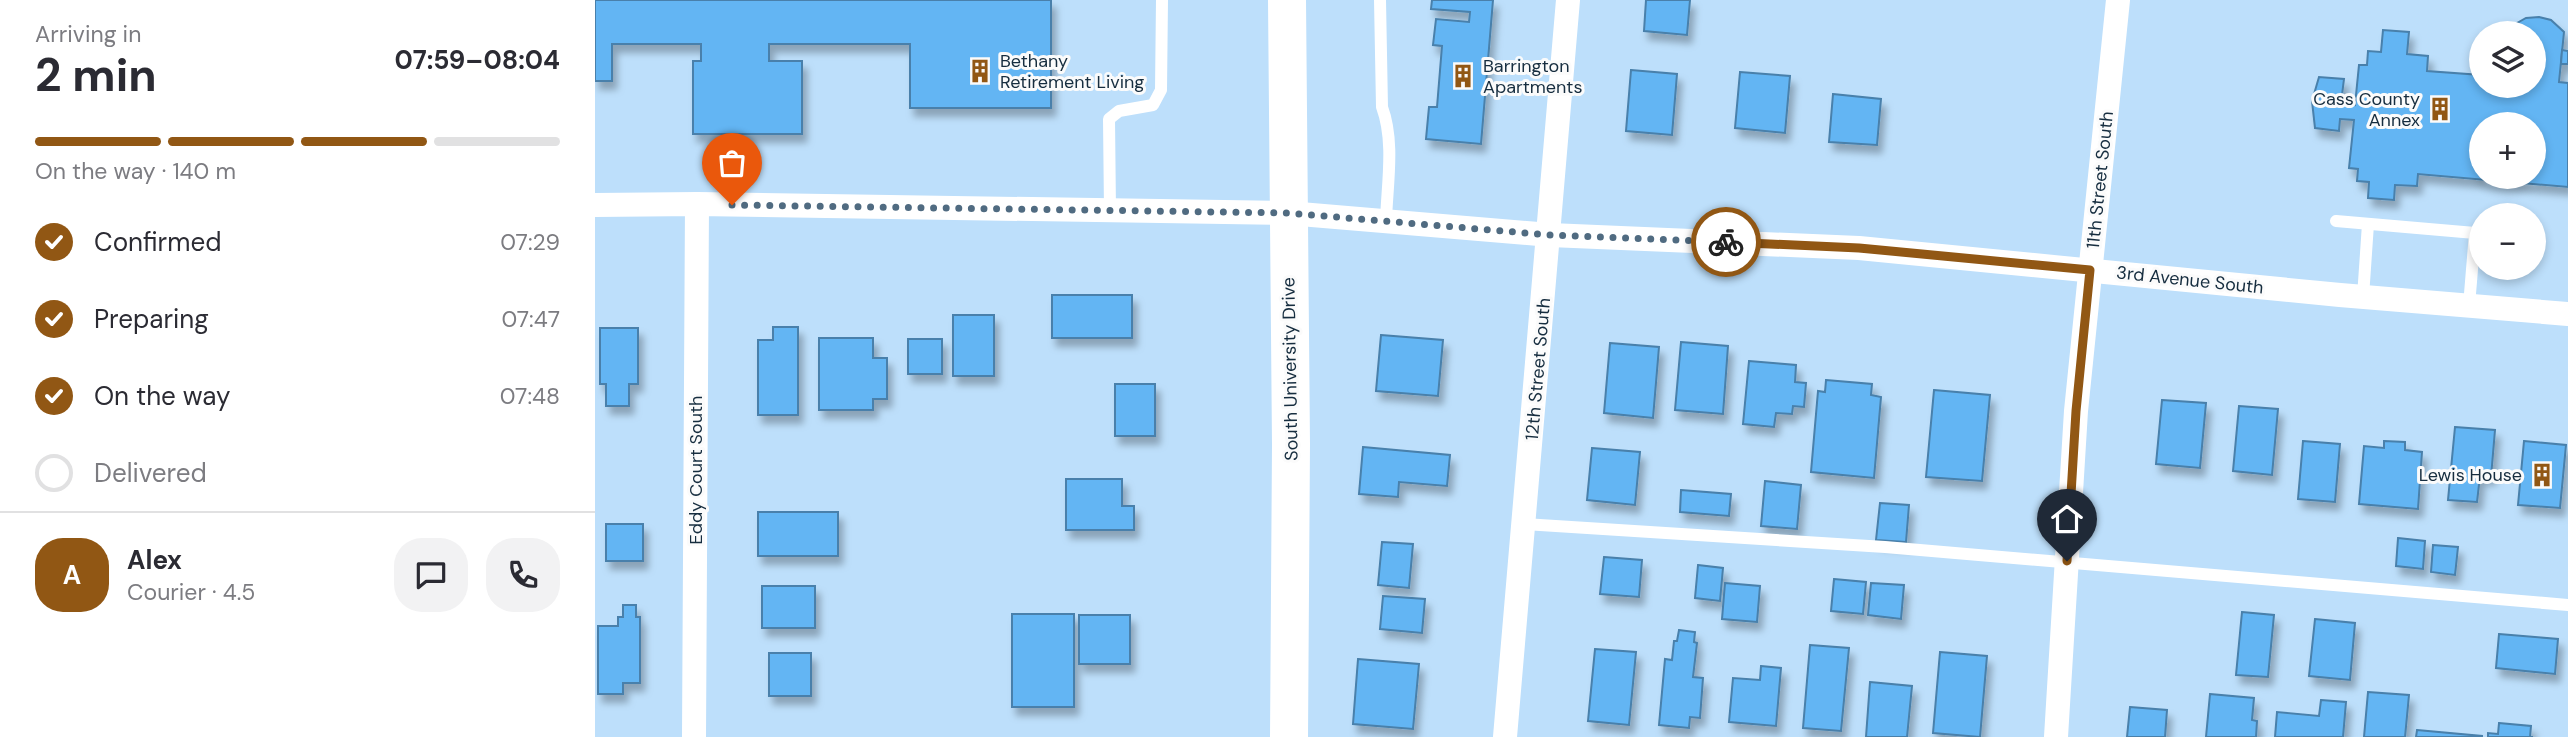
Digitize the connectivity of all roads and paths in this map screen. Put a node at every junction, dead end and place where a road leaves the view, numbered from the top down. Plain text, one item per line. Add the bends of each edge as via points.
1 (1162, 0) edge
2 (1287, 0) edge
3 (1380, 0) edge
4 (1569, 0) edge
5 (2118, 0) edge
6 (697, 204) junction
7 (595, 205) edge
8 (1110, 211) junction
9 (1288, 213) junction
10 (1386, 221) junction
11 (2336, 221) dead end
12 (2368, 224) junction
13 (1550, 235) junction
14 (2090, 270) junction
15 (2363, 298) junction
16 (2469, 306) junction
17 (2568, 314) edge
18 (1524, 524) junction
19 (2067, 561) junction
20 (2568, 605) edge
21 (694, 737) edge
22 (1289, 737) edge
23 (1505, 737) edge
24 (2056, 737) edge

1 - 8 lane via 1161,90 1153,104 1119,111 1109,119
2 - 9 main road, South University Drive
3 - 10 lane via 1382,107 1389,149
4 - 13 street, 12th Street South
5 - 14 street, 11th Street South
6 - 7 street, 3rd Avenue South
6 - 8 street, 3rd Avenue South
6 - 21 street, Eddy Court South
8 - 9 street, 3rd Avenue South
9 - 10 street, 3rd Avenue South
9 - 22 main road, South University Drive
10 - 13 street, 3rd Avenue South
11 - 12 lane
12 - 15 lane
12 - 16 lane via 2475,233
13 - 14 street, 3rd Avenue South via 1859,248
13 - 18 street, 12th Street South
14 - 15 street, 3rd Avenue South
14 - 19 street, 11th Street South
15 - 16 street, 3rd Avenue South
16 - 17 street, 3rd Avenue South
18 - 19 lane
18 - 23 street, 12th Street South
19 - 20 lane
19 - 24 street, 11th Street South

